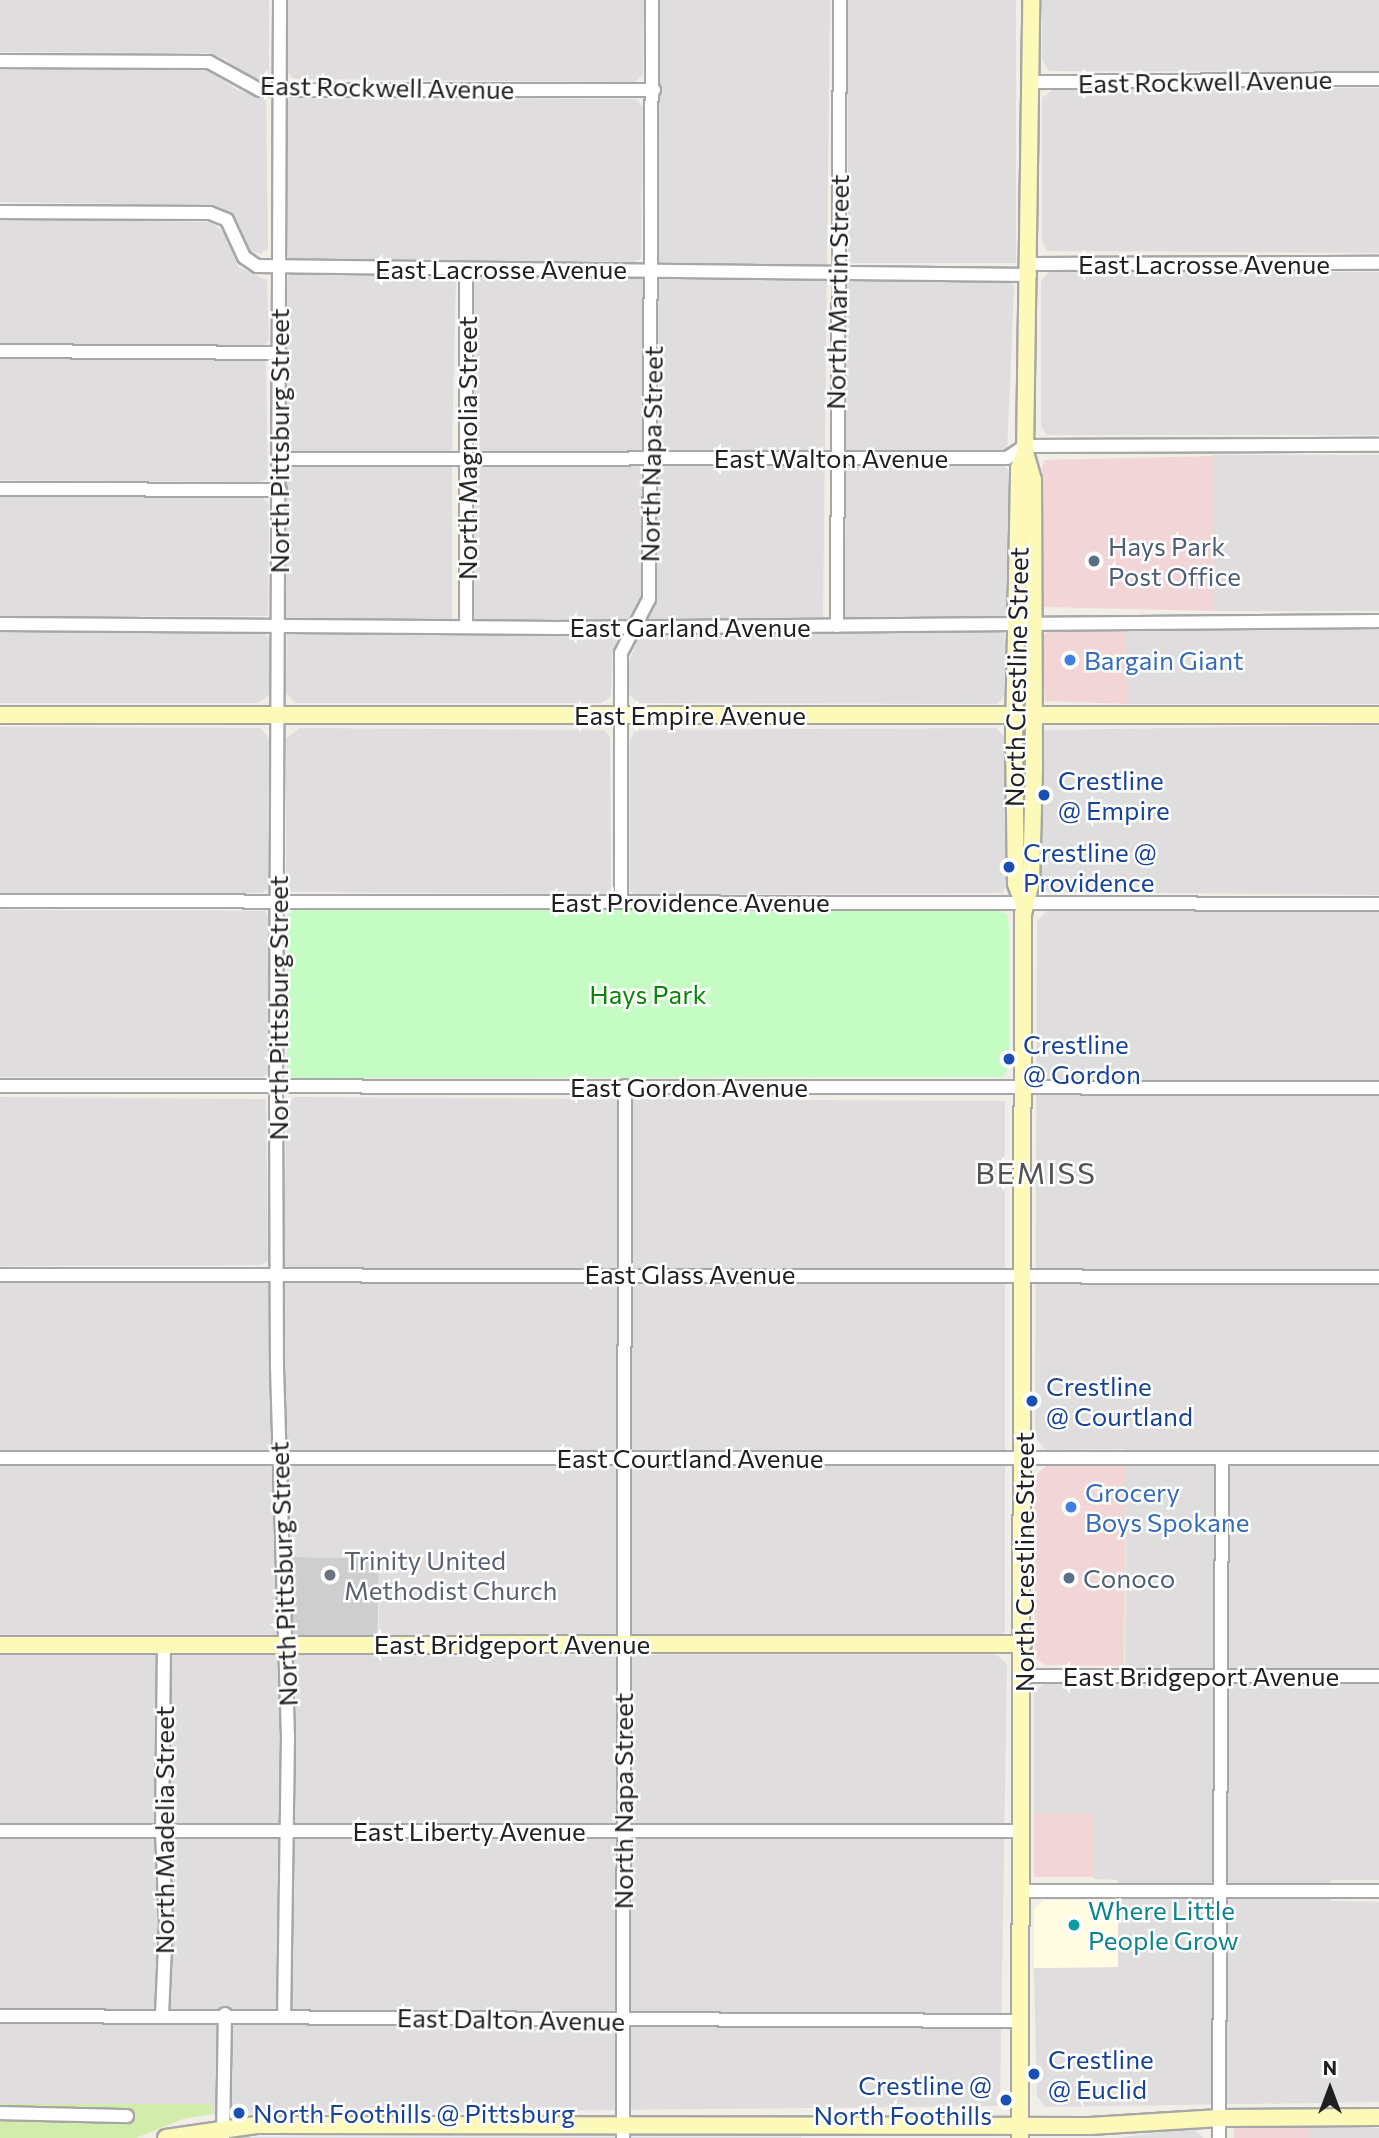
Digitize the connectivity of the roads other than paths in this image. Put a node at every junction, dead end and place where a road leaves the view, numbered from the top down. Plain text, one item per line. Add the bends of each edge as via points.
1 (280, 0) edge
2 (652, 0) edge
3 (841, 0) edge
4 (1031, 0) edge
5 (0, 61) edge
6 (1379, 79) edge
7 (1031, 82) junction
8 (281, 90) junction
9 (654, 90) junction
10 (0, 212) edge
11 (1379, 263) edge
12 (280, 268) junction
13 (466, 269) junction
14 (1030, 270) junction
15 (652, 271) junction
16 (837, 274) junction
17 (0, 351) edge
18 (280, 353) junction
19 (1379, 445) edge
20 (1025, 449) junction
21 (836, 457) junction
22 (280, 459) junction
23 (467, 459) junction
24 (651, 459) junction
25 (0, 489) edge
26 (280, 490) junction
27 (1033, 621) junction
28 (1379, 621) edge
29 (0, 624) edge
30 (279, 626) junction
31 (837, 626) junction
32 (1015, 626) junction
33 (466, 627) junction
34 (636, 628) junction
35 (0, 715) edge
36 (279, 715) junction
37 (622, 715) junction
38 (1014, 715) junction
39 (1033, 715) junction
40 (1379, 715) edge
41 (0, 901) edge
42 (278, 901) junction
43 (621, 902) junction
44 (1023, 902) junction
45 (1379, 904) edge
46 (0, 1086) edge
47 (625, 1086) junction
48 (276, 1088) junction
49 (1022, 1088) junction
50 (1379, 1088) edge
51 (622, 1274) junction
52 (0, 1275) edge
53 (277, 1275) junction
54 (1023, 1275) junction
55 (1379, 1278) edge
56 (0, 1458) edge
57 (280, 1458) junction
58 (622, 1458) junction
59 (1023, 1458) junction
60 (1222, 1458) junction
61 (1379, 1458) edge
62 (284, 1644) junction
63 (622, 1644) junction
64 (1023, 1644) junction
65 (0, 1645) edge
66 (164, 1645) junction
67 (1023, 1676) junction
68 (1221, 1676) junction
69 (1379, 1676) edge
70 (0, 1831) edge
71 (287, 1831) junction
72 (622, 1831) junction
73 (1023, 1831) junction
74 (162, 1833) junction
75 (1023, 1891) junction
76 (1379, 1891) edge
77 (1222, 1893) junction
78 (225, 2014) junction
79 (0, 2015) edge
80 (162, 2015) junction
81 (284, 2015) junction
82 (624, 2021) junction
83 (1021, 2021) junction
84 (0, 2113) edge
85 (127, 2116) dead end
86 (1379, 2117) edge
87 (1220, 2118) junction
88 (425, 2131) edge
89 (821, 2131) edge
90 (223, 2132) edge
91 (623, 2132) edge
92 (1020, 2132) edge
93 (166, 2138) edge
94 (1219, 2138) edge

1 - 8 street, North Pittsburg Street
2 - 9 street, North Napa Street
3 - 16 street, North Martin Street
4 - 7 main road, North Crestline Street
5 - 8 street, East Rockwell Avenue via 209,62 260,90
6 - 7 street, East Rockwell Avenue
7 - 14 main road, North Crestline Street
8 - 9 street, East Rockwell Avenue
8 - 12 street, North Pittsburg Street
9 - 15 street, North Napa Street
10 - 12 street, East Lacrosse Avenue via 210,213 228,220 244,257 257,266
11 - 14 street, East Lacrosse Avenue
12 - 13 street, East Lacrosse Avenue
12 - 18 street, North Pittsburg Street
13 - 15 street, East Lacrosse Avenue
13 - 23 street, North Magnolia Street
14 - 16 street, East Lacrosse Avenue
14 - 20 main road, North Crestline Street
15 - 16 street, East Lacrosse Avenue
15 - 24 street, North Napa Street
16 - 21 street, North Martin Street
17 - 18 street
18 - 22 street, North Pittsburg Street
19 - 20 street, East Walton Avenue
20 - 21 street, East Walton Avenue via 1007,458
20 - 27 main road, North Crestline Street via 1033,480
20 - 32 main road, North Crestline Street via 1019,468
21 - 24 street, East Walton Avenue
21 - 31 street, North Martin Street
22 - 23 street, East Walton Avenue
22 - 26 street, North Pittsburg Street
23 - 24 street, East Walton Avenue
23 - 33 street, North Magnolia Street
24 - 34 street, North Napa Street via 649,599
25 - 26 street
26 - 30 street, North Pittsburg Street
27 - 28 street, East Garland Avenue
27 - 32 street, East Garland Avenue
27 - 39 main road, North Crestline Street
29 - 30 street, East Garland Avenue
30 - 33 street, East Garland Avenue
30 - 36 street, North Pittsburg Street
31 - 32 street, East Garland Avenue
31 - 34 street, East Garland Avenue
32 - 38 main road, North Crestline Street
33 - 34 street, East Garland Avenue
34 - 37 street, North Napa Street via 621,653
35 - 36 main road, East Empire Avenue
36 - 37 main road, East Empire Avenue
36 - 42 street, North Pittsburg Street
37 - 38 main road, East Empire Avenue
37 - 43 street, North Napa Street
38 - 39 main road, East Empire Avenue
38 - 44 main road, North Crestline Street via 1016,884
39 - 40 main road, East Empire Avenue
39 - 44 main road, North Crestline Street via 1031,883
41 - 42 street, East Providence Avenue
42 - 43 street, East Providence Avenue
42 - 48 street, North Pittsburg Street
43 - 44 street, East Providence Avenue
44 - 45 street, East Providence Avenue
44 - 49 main road, North Crestline Street
46 - 48 street, East Gordon Avenue
47 - 48 street, East Gordon Avenue
47 - 49 street, East Gordon Avenue
47 - 51 street, North Napa Street
48 - 53 street, North Pittsburg Street
49 - 50 street, East Gordon Avenue
49 - 54 main road, North Crestline Street
51 - 53 street, East Glass Avenue
51 - 54 street, East Glass Avenue
51 - 58 street, North Napa Street
52 - 53 street, East Glass Avenue
53 - 57 street, North Pittsburg Street
54 - 55 street, East Glass Avenue
54 - 59 main road, North Crestline Street
56 - 57 street, East Courtland Avenue
57 - 58 street, East Courtland Avenue
57 - 62 street, North Pittsburg Street
58 - 59 street, East Courtland Avenue
58 - 63 street, North Napa Street
59 - 60 street, East Courtland Avenue
59 - 64 main road, North Crestline Street
60 - 61 street, East Courtland Avenue
60 - 68 street
62 - 63 main road, East Bridgeport Avenue
62 - 66 main road, East Bridgeport Avenue
62 - 71 street, North Pittsburg Street
63 - 64 main road, East Bridgeport Avenue
63 - 72 street, North Napa Street
64 - 67 main road, North Crestline Street
65 - 66 main road, East Bridgeport Avenue
66 - 74 street, North Madelia Street
67 - 68 street, East Bridgeport Avenue
67 - 73 main road, North Crestline Street
68 - 69 street, East Bridgeport Avenue
68 - 77 street
70 - 74 street, East Liberty Avenue
71 - 72 street, East Liberty Avenue
71 - 74 street, East Liberty Avenue
71 - 81 street, North Pittsburg Street
72 - 73 street, East Liberty Avenue
72 - 82 street, North Napa Street
73 - 75 main road, North Crestline Street
74 - 80 street, North Madelia Street via 166,1923
75 - 77 street
75 - 83 main road, North Crestline Street
76 - 77 street
77 - 87 street
78 - 80 street, East Dalton Avenue
78 - 81 street, East Dalton Avenue
78 - 90 street
79 - 80 street, East Dalton Avenue
81 - 82 street, East Dalton Avenue
82 - 83 street, East Dalton Avenue
82 - 91 street, North Napa Street
83 - 92 main road, North Crestline Street
84 - 85 street
86 - 87 main road
87 - 92 main road
87 - 94 street
88 - 90 main road
88 - 91 main road
89 - 91 main road
89 - 92 main road
90 - 93 main road

